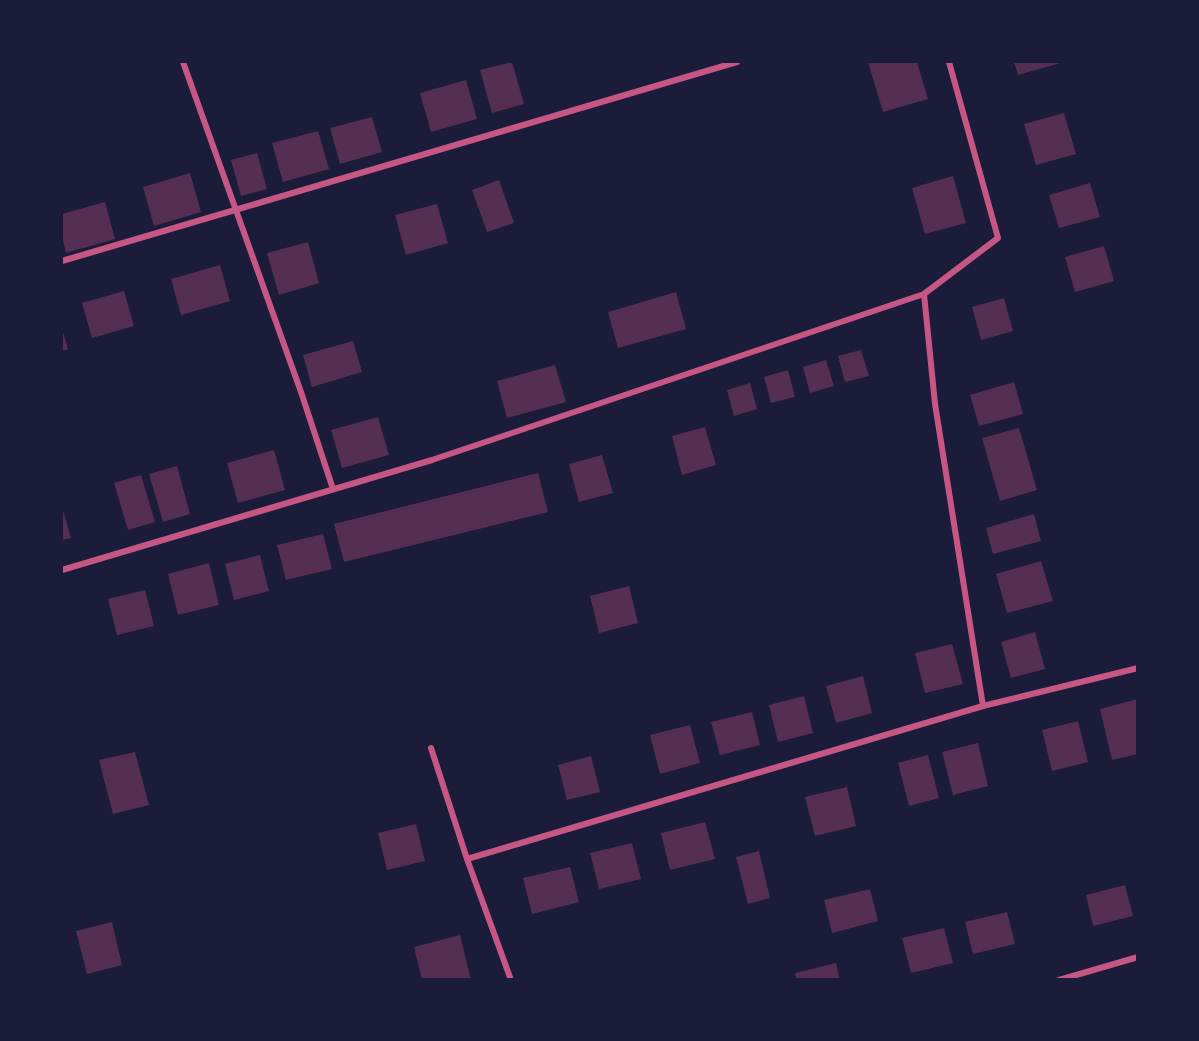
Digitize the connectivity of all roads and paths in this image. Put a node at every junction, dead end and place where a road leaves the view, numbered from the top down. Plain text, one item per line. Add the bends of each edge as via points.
1 (183, 62) edge
2 (737, 62) edge
3 (949, 62) edge
4 (235, 210) junction
5 (62, 261) edge
6 (924, 294) junction
7 (333, 489) junction
8 (62, 570) edge
9 (1137, 668) edge
10 (983, 706) junction
11 (431, 748) dead end
12 (467, 859) junction
13 (1137, 957) edge
14 (511, 980) edge
15 (1059, 980) edge

1 - 4 street
2 - 4 street
3 - 6 street via 998,238
4 - 5 street
4 - 7 street
6 - 7 street
6 - 10 street via 935,404
7 - 8 street
9 - 10 street
10 - 12 street
11 - 12 street
12 - 14 street
13 - 15 street

